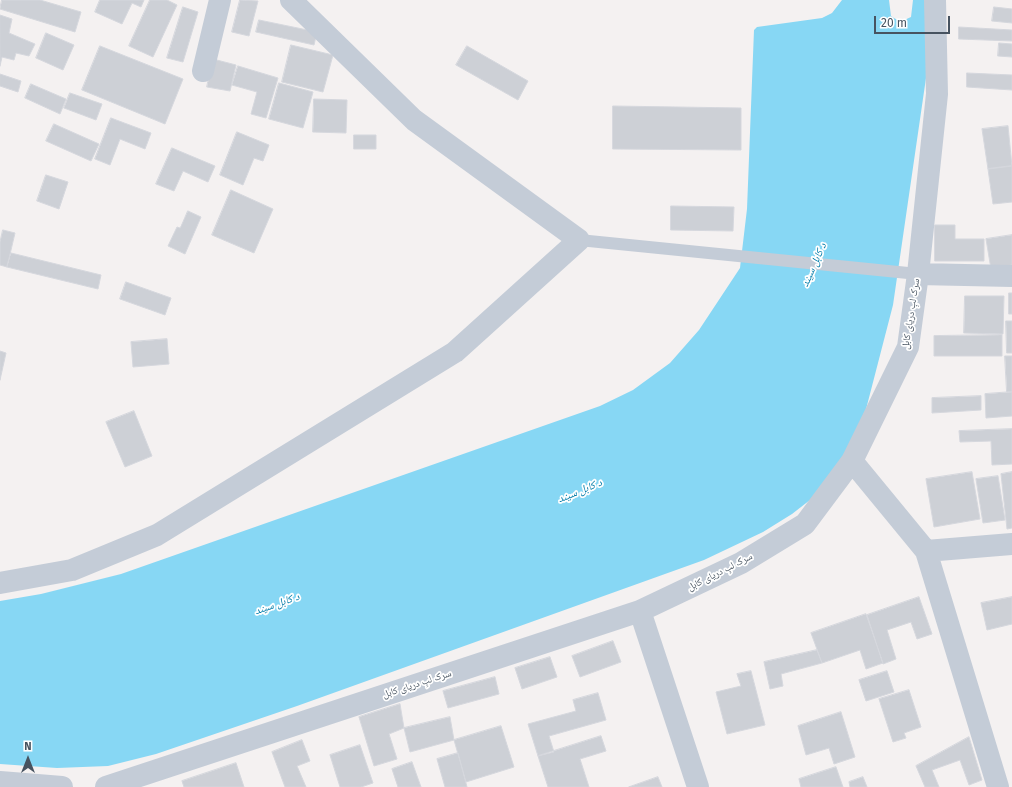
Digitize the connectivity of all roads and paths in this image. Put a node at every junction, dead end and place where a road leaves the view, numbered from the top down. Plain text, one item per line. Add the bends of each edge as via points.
1 (220, 0) edge
2 (291, 0) edge
3 (935, 0) edge
4 (203, 71) dead end
5 (579, 240) junction
6 (909, 272) junction
7 (1012, 276) edge
8 (852, 461) junction
9 (1012, 544) edge
10 (926, 551) junction
11 (0, 583) edge
12 (640, 611) junction
13 (0, 782) edge
14 (62, 787) edge
15 (106, 787) edge
16 (698, 787) edge
17 (998, 787) edge

1 - 4 street
2 - 5 street via 414,120
3 - 6 street, سرک لبِ دریای کابل via 937,94
5 - 6 lane
5 - 11 street via 455,352 157,535 72,570
6 - 7 street
6 - 8 street, سرک لبِ دریای کابل via 908,348
8 - 10 street
8 - 12 street, سرک لبِ دریای کابل via 805,524 741,563
9 - 10 street
10 - 17 street
12 - 15 street, سرک لبِ دریای کابل
12 - 16 street
13 - 14 street

